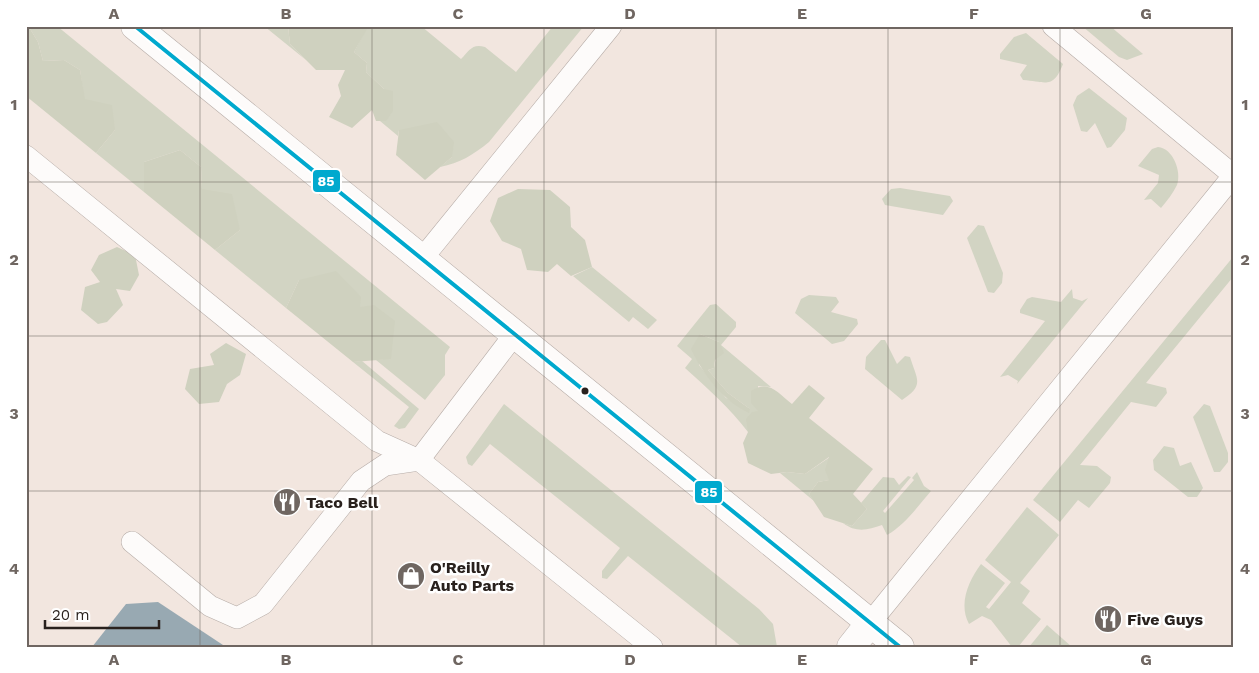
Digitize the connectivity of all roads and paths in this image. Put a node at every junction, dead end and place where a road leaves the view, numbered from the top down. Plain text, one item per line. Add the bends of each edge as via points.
1 (135, 26) edge
2 (611, 26) edge
3 (1053, 26) edge
4 (26, 156) edge
5 (1233, 176) edge
6 (421, 260) junction
7 (514, 335) junction
8 (420, 460) junction
9 (132, 542) dead end
10 (870, 623) junction
11 (652, 647) edge
12 (851, 647) edge
13 (900, 647) edge

1 - 6 main road
2 - 6 lane
3 - 5 lane
4 - 8 lane via 378,441
5 - 10 lane
6 - 7 main road
7 - 8 lane
7 - 10 main road
8 - 9 lane via 385,465 361,481 263,604 237,618 210,606
8 - 11 lane
10 - 12 main road
10 - 13 main road

